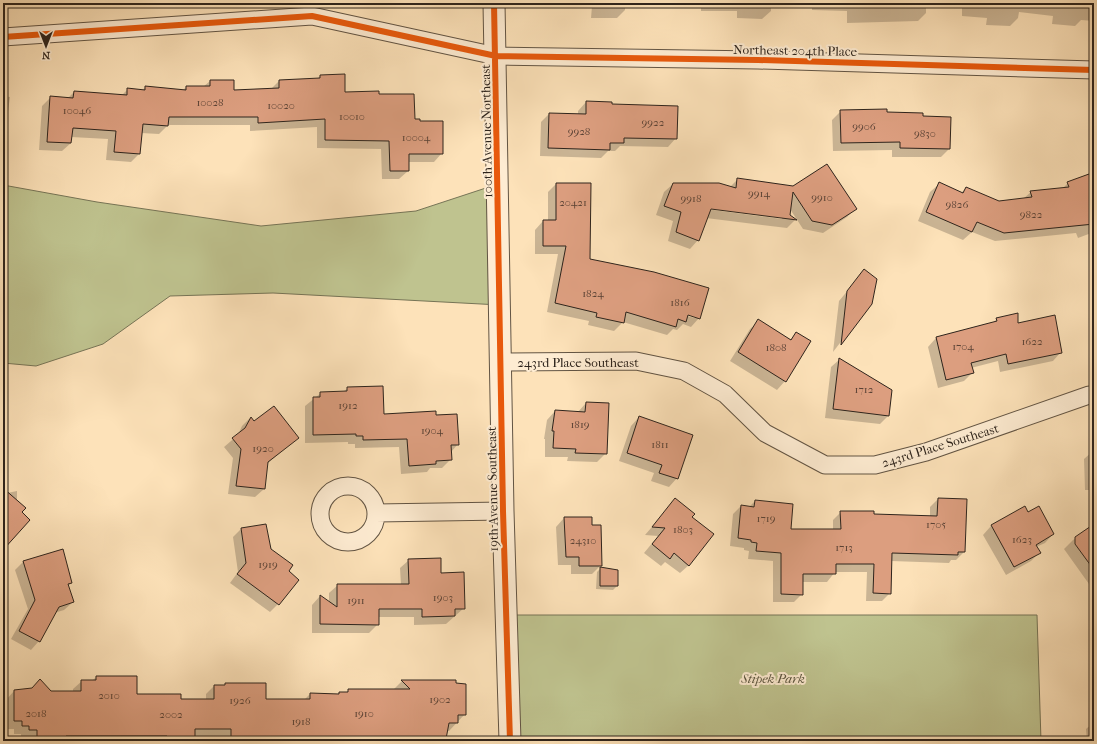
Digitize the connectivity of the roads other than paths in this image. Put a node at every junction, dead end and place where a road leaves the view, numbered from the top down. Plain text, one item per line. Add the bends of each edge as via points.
1 (494, 3) edge
2 (3, 37) edge
3 (496, 56) junction
4 (1094, 70) edge
5 (499, 235) joint
6 (500, 362) junction
7 (1094, 395) edge
8 (503, 511) junction
9 (376, 513) dead end
10 (510, 741) edge

1 - 3 street, 100th Avenue Northeast
2 - 3 street, Northeast 204th Place via 312,16
3 - 4 street, Northeast 204th Place
3 - 5 street, 100th Avenue Northeast
5 - 6 street, 19th Avenue Southeast
6 - 7 street, 243rd Place Southeast via 636,361 684,371 725,394 765,432 825,465 875,465 926,452
6 - 8 street, 19th Avenue Southeast
8 - 9 street
8 - 10 street, 19th Avenue Southeast

